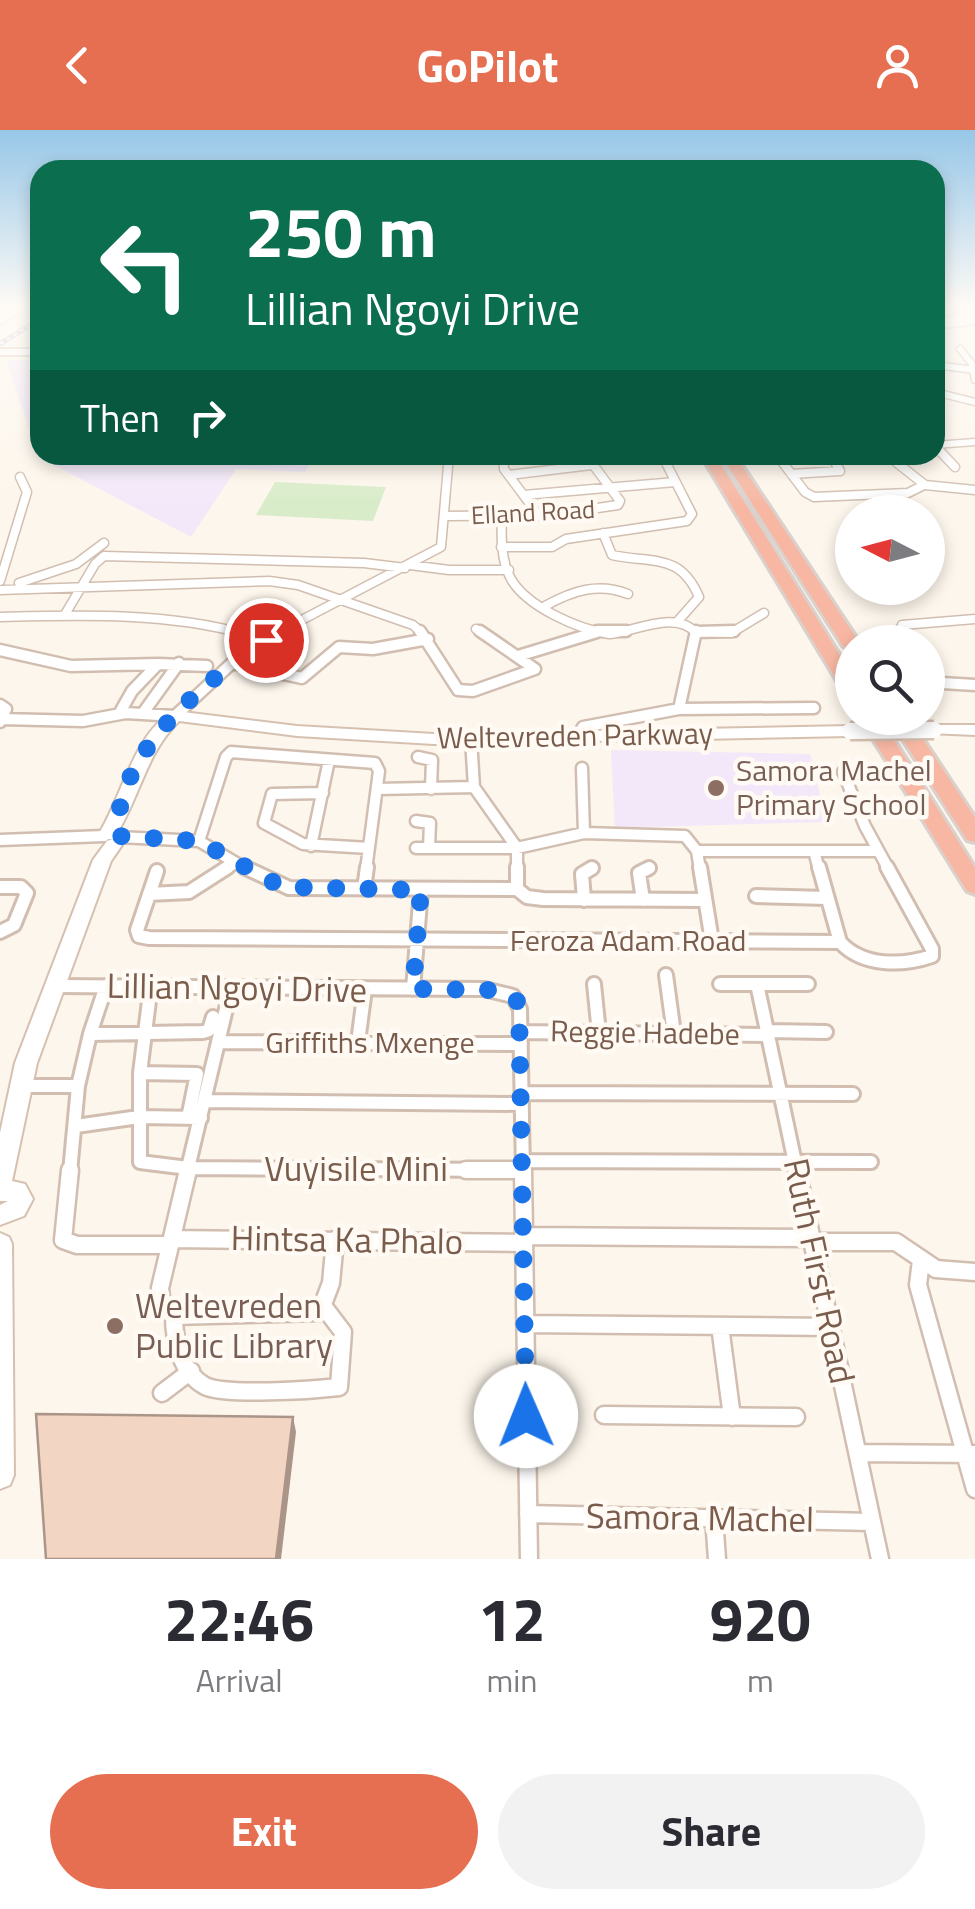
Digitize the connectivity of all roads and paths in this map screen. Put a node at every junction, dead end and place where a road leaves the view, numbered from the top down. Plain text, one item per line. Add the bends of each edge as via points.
1 (945, 394) edge
2 (975, 402) edge
3 (975, 442) edge
4 (945, 445) edge
5 (945, 456) edge
6 (448, 465) edge
7 (503, 465) edge
8 (591, 465) joint
9 (667, 465) edge
10 (714, 465) edge
11 (734, 465) edge
12 (784, 465) edge
13 (837, 465) edge
14 (896, 465) edge
15 (955, 467) dead end
16 (791, 474) junction
17 (510, 475) junction
18 (20, 477) dead end
19 (675, 482) junction
20 (606, 485) junction
21 (922, 486) junction
22 (975, 490) edge
23 (524, 495) junction
24 (578, 512) junction
25 (445, 516) junction
26 (502, 516) junction
27 (539, 516) junction
28 (600, 534) junction
29 (104, 542) dead end
30 (501, 545) junction
31 (99, 556) junction
32 (291, 560) junction
33 (407, 566) junction
34 (509, 570) junction
35 (280, 582) junction
36 (0, 585) edge
37 (80, 588) junction
38 (628, 594) dead end
39 (345, 599) junction
40 (545, 606) junction
41 (764, 613) dead end
42 (64, 616) junction
43 (0, 618) edge
44 (975, 619) edge
45 (677, 622) junction
46 (838, 625) edge
47 (902, 625) edge
48 (476, 629) dead end
49 (597, 632) junction
50 (697, 632) junction
51 (428, 639) junction
52 (266, 640) junction
53 (0, 650) edge
54 (518, 656) junction
55 (835, 661) edge
56 (180, 662) junction
57 (158, 664) junction
58 (232, 664) junction
59 (207, 666) dead end
60 (945, 683) edge
61 (975, 686) edge
62 (814, 708) dead end
63 (679, 709) junction
64 (143, 713) junction
65 (2, 714) edge
66 (119, 714) junction
67 (175, 716) junction
68 (975, 730) edge
69 (881, 735) edge
70 (910, 735) edge
71 (578, 736) junction
72 (471, 739) junction
73 (418, 757) dead end
74 (329, 760) junction
75 (582, 768) dead end
76 (842, 772) dead end
77 (474, 787) junction
78 (377, 789) junction
79 (431, 789) junction
80 (323, 793) junction
81 (416, 822) dead end
82 (584, 833) junction
83 (975, 835) edge
84 (0, 840) edge
85 (110, 840) junction
86 (199, 841) junction
87 (310, 846) junction
88 (368, 848) junction
89 (517, 848) junction
90 (697, 851) junction
91 (814, 851) junction
92 (878, 851) junction
93 (235, 862) junction
94 (592, 868) dead end
95 (650, 868) dead end
96 (156, 871) dead end
97 (0, 886) edge
98 (975, 886) edge
99 (517, 888) junction
100 (364, 889) junction
101 (421, 890) junction
102 (148, 894) junction
103 (756, 896) dead end
104 (827, 898) junction
105 (584, 900) junction
106 (643, 900) junction
107 (705, 900) junction
108 (0, 932) edge
109 (416, 940) junction
110 (712, 941) junction
111 (840, 942) junction
112 (666, 975) dead end
113 (594, 984) dead end
114 (720, 984) dead end
115 (757, 984) junction
116 (808, 984) dead end
117 (53, 986) junction
118 (106, 986) junction
119 (231, 988) junction
120 (366, 989) junction
121 (413, 989) junction
122 (146, 994) junction
123 (213, 1018) dead end
124 (144, 1032) junction
125 (598, 1032) junction
126 (826, 1032) dead end
127 (768, 1033) junction
128 (90, 1034) junction
129 (674, 1034) junction
130 (521, 1038) junction
131 (219, 1042) junction
132 (358, 1042) junction
133 (140, 1073) junction
134 (20, 1086) junction
135 (78, 1086) junction
136 (781, 1094) junction
137 (853, 1094) dead end
138 (522, 1098) junction
139 (205, 1101) junction
140 (139, 1117) junction
141 (195, 1118) junction
142 (76, 1126) junction
143 (871, 1162) dead end
144 (796, 1163) junction
145 (523, 1166) junction
146 (188, 1168) junction
147 (6, 1198) edge
148 (523, 1239) junction
149 (336, 1240) junction
150 (812, 1240) junction
151 (171, 1242) junction
152 (0, 1245) edge
153 (922, 1260) junction
154 (975, 1272) edge
155 (324, 1307) junction
156 (174, 1316) junction
157 (525, 1324) junction
158 (720, 1326) junction
159 (831, 1327) junction
160 (191, 1371) junction
161 (162, 1393) dead end
162 (604, 1415) dead end
163 (732, 1417) junction
164 (796, 1417) dead end
165 (858, 1454) junction
166 (970, 1454) edge
167 (0, 1475) edge
168 (975, 1489) edge
169 (528, 1514) junction
170 (714, 1518) junction
171 (872, 1522) junction
172 (529, 1559) edge
173 (718, 1559) edge
174 (880, 1559) edge

1 - 2 street
3 - 4 street
5 - 15 street
6 - 25 street
7 - 17 street
8 - 17 street
8 - 20 street, Elland Road
9 - 19 street
10 - 55 highway
11 - 46 highway
12 - 16 street
13 - 16 street via 840,471
14 - 21 street
16 - 21 street via 814,496 908,493
17 - 23 street
18 - 36 street via 27,492
19 - 20 street
19 - 28 street via 690,519
20 - 23 street
20 - 24 street, Elland Road via 618,505
21 - 22 street
23 - 27 street
24 - 27 street, Elland Road
24 - 28 street
25 - 26 street, Elland Road
25 - 33 street via 441,546
26 - 27 street, Elland Road
26 - 30 street
28 - 30 street via 549,547
28 - 45 street via 612,555 667,559 692,583 699,598
29 - 31 street
30 - 34 street
31 - 32 street
31 - 36 street
31 - 37 street
32 - 33 street
32 - 35 street
33 - 34 street
33 - 39 street
34 - 40 street via 517,588
35 - 37 street
35 - 39 street
36 - 37 street
37 - 42 street
38 - 40 street via 589,586
39 - 51 street via 408,623
39 - 52 street
40 - 49 street
41 - 50 street via 731,632
42 - 43 street
42 - 52 street via 186,621
44 - 47 street
45 - 49 street
45 - 50 street
48 - 54 street
49 - 54 street
50 - 63 street
51 - 54 street via 461,691 534,671
51 - 58 street via 373,649 339,647 302,678
52 - 58 street
53 - 57 street via 72,666
56 - 57 street
56 - 59 street
56 - 64 street
57 - 66 street
58 - 67 street
60 - 61 street
62 - 63 street
63 - 71 street via 583,727
64 - 66 street
64 - 67 street
65 - 66 street via 83,721
67 - 72 street, Weltevreden Parkway via 315,732
67 - 85 street via 144,750
68 - 71 street, Weltevreden Parkway, bridge
69 - 98 highway
70 - 83 highway
71 - 72 street, Weltevreden Parkway
72 - 77 street
73 - 79 street via 432,760
74 - 78 street via 378,765
74 - 80 street
74 - 86 street via 231,752
75 - 82 street
76 - 92 street
77 - 79 street
77 - 89 street
78 - 79 street
78 - 88 street
80 - 87 street
80 - 87 street via 272,794 262,820
81 - 89 street via 430,823 423,848
82 - 89 street
82 - 90 street via 685,836
84 - 85 street
85 - 86 street
85 - 117 street
86 - 93 street
87 - 88 street
88 - 100 street
89 - 99 street
90 - 91 street
90 - 107 street
91 - 92 street
91 - 104 street
92 - 111 street via 932,956 866,960
93 - 100 street via 282,887
93 - 102 street via 189,892
94 - 105 street via 582,874
95 - 106 street via 640,873
96 - 102 street
97 - 108 street via 27,893 14,925
99 - 101 street
99 - 105 street via 534,898
100 - 101 street
101 - 109 street
102 - 109 street, Feroza Adam Road via 137,930 149,938
103 - 104 street
104 - 111 street
105 - 106 street
106 - 107 street
107 - 110 street
109 - 110 street, Feroza Adam Road
109 - 121 street
110 - 111 street, Feroza Adam Road
112 - 129 street
113 - 125 street
114 - 115 street
115 - 116 street
115 - 127 street, Ruth First Road
117 - 118 street, Lillian Ngoyi Drive
117 - 134 street
118 - 122 street, Lillian Ngoyi Drive
118 - 128 street
119 - 120 street, Lillian Ngoyi Drive
119 - 122 street, Lillian Ngoyi Drive
119 - 131 street
120 - 121 street, Lillian Ngoyi Drive
120 - 132 street
121 - 130 street, Lillian Ngoyi Drive via 503,991 519,1003
122 - 124 street
123 - 124 street via 206,1032
124 - 128 street
124 - 133 street
125 - 129 street, Reggie Hadebe
125 - 130 street, Reggie Hadebe
126 - 127 street, Reggie Hadebe
127 - 129 street, Reggie Hadebe
127 - 136 street, Ruth First Road
128 - 135 street
130 - 132 street, Griffiths Mxenge
130 - 138 street, Lillian Ngoyi Drive
131 - 132 street, Griffiths Mxenge
131 - 139 street
133 - 140 street
133 - 141 street via 198,1077
134 - 135 street
134 - 147 street
135 - 142 street
136 - 137 street
136 - 138 street
136 - 144 street, Ruth First Road
138 - 139 street
138 - 145 street, Lillian Ngoyi Drive
139 - 141 street
140 - 141 street
140 - 142 street
140 - 146 street, Vuyisile Mini via 139,1161
141 - 146 street
142 - 151 street, Hintsa Ka Phalo via 62,1240
143 - 144 street, Vuyisile Mini
144 - 145 street, Vuyisile Mini
144 - 150 street, Ruth First Road
145 - 146 street, Vuyisile Mini
145 - 148 street, Lillian Ngoyi Drive
146 - 151 street
147 - 152 street
148 - 149 street, Hintsa Ka Phalo
148 - 150 street, Hintsa Ka Phalo
148 - 157 street, Lillian Ngoyi Drive
149 - 151 street, Hintsa Ka Phalo
149 - 155 street
150 - 153 street, Hintsa Ka Phalo via 886,1241
150 - 159 street, Ruth First Road
151 - 156 street via 158,1301
152 - 167 street
153 - 154 street, Hintsa Ka Phalo via 936,1269
153 - 166 street via 918,1285
155 - 156 street via 309,1315
155 - 160 street via 343,1332 342,1392 213,1389
156 - 160 street via 175,1344
157 - 158 street
157 - 169 street, Lillian Ngoyi Drive
158 - 159 street
158 - 163 street
159 - 165 street, Ruth First Road
160 - 161 street
162 - 163 street
163 - 164 street
165 - 166 street
165 - 171 street, Ruth First Road
166 - 168 street
169 - 170 street, Samora Machel
169 - 172 street, Lillian Ngoyi Drive
170 - 171 street, Samora Machel
170 - 173 street
171 - 174 street, Ruth First Road

